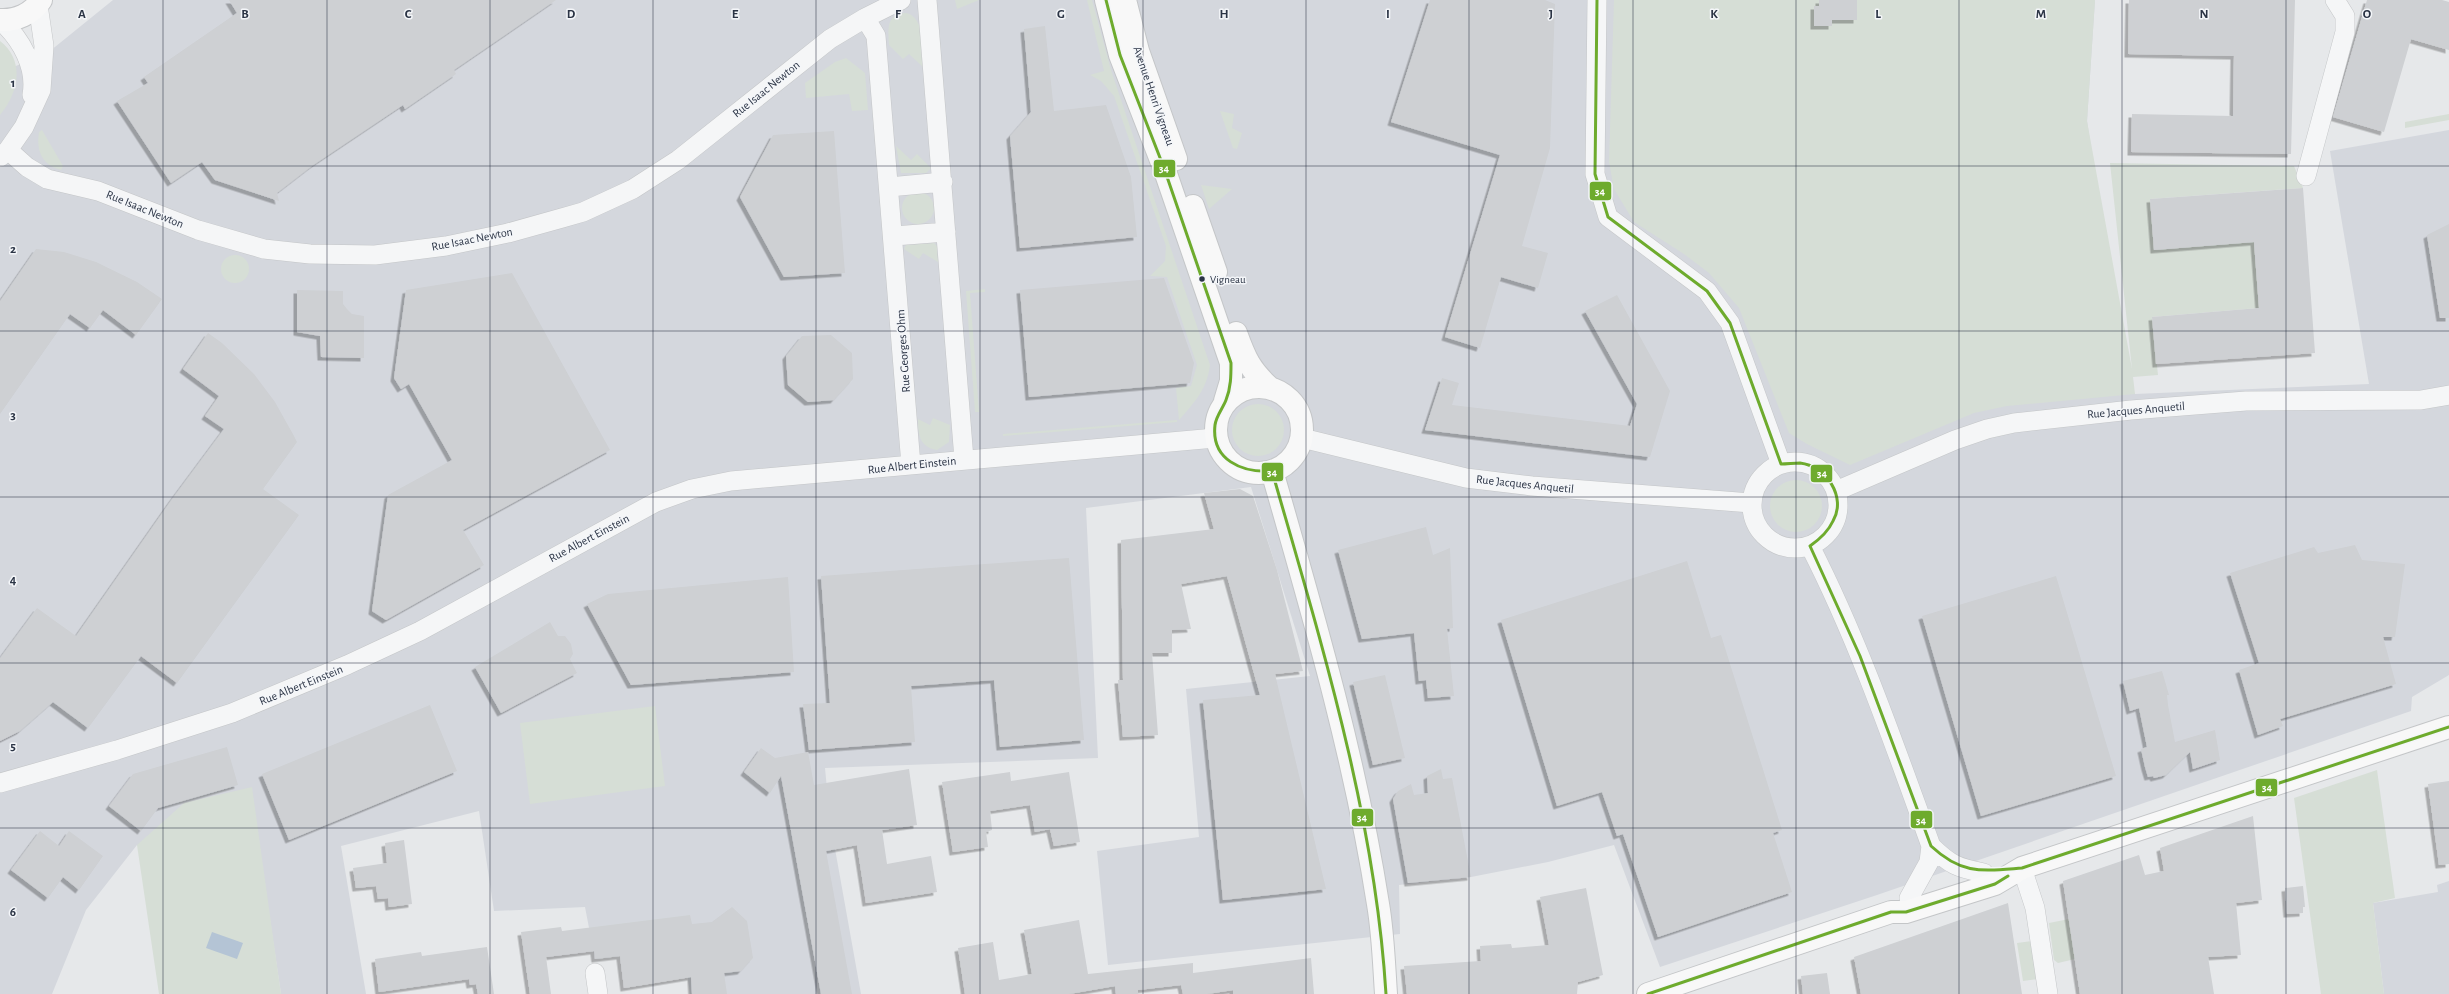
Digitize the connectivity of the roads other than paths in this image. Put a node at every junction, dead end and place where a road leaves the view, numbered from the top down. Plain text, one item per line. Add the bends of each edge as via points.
1 (901, 0) edge
2 (927, 0) edge
3 (1106, 0) edge
4 (1126, 0) edge
5 (1597, 0) edge
6 (2336, 0) edge
7 (40, 2) edge
8 (865, 18) junction
9 (1, 20) edge
10 (28, 116) junction
11 (4, 154) edge
12 (2306, 176) dead end
13 (943, 182) junction
14 (890, 187) junction
15 (946, 232) junction
16 (894, 236) junction
17 (1270, 388) junction
18 (2449, 395) edge
19 (1225, 402) junction
20 (1215, 438) junction
21 (1302, 438) junction
22 (964, 459) junction
23 (1781, 464) junction
24 (911, 465) junction
25 (1272, 472) junction
26 (1836, 490) junction
27 (1752, 503) junction
28 (1810, 546) junction
29 (2449, 727) edge
30 (0, 783) edge
31 (1931, 846) junction
32 (2022, 868) junction
33 (1984, 873) junction
34 (1909, 898) junction
35 (1892, 912) junction
36 (595, 973) dead end
37 (598, 994) edge
38 (1386, 994) edge
39 (1648, 994) edge
40 (2048, 994) edge

1 - 8 street, Rue Isaac Newton
2 - 13 street
3 - 19 street, Avenue Henri Vigneau via 1120,55 1164,168 1231,363 1231,381
4 - 17 street, Avenue Henri Vigneau via 1138,52 1247,363
5 - 23 street via 1594,174 1608,217 1707,291 1730,323
6 - 12 street via 2345,16 2345,32
7 - 9 street via 28,14 15,19
7 - 10 street via 44,46 43,78 41,90
8 - 11 street, Rue Isaac Newton via 830,39 678,160 633,190 569,216 508,233 446,246 375,255 310,254 264,249 198,230 98,191 47,179
8 - 14 street, Rue Georges Ohm via 876,36
9 - 10 street via 13,32 26,55 33,92
10 - 11 street via 24,127
13 - 14 street
13 - 15 street
14 - 16 street, Rue Georges Ohm
15 - 16 street
15 - 22 street
16 - 24 street, Rue Georges Ohm
17 - 19 street, Avenue Henri Vigneau via 1246,388
17 - 21 street, Avenue Henri Vigneau via 1282,393 1292,402 1302,425
18 - 26 street, Rue Jacques Anquetil via 2421,400 2246,401 2014,423 1955,440
19 - 20 street, Avenue Henri Vigneau via 1218,412
20 - 22 street, Rue Albert Einstein
20 - 25 street, Avenue Henri Vigneau via 1220,452 1230,463 1243,471 1258,474
21 - 25 street via 1292,459
21 - 27 street, Rue Jacques Anquetil via 1466,478 1532,486
22 - 24 street, Rue Albert Einstein
23 - 26 street via 1807,463 1821,470
23 - 27 street via 1767,472 1757,484
24 - 30 street, Rue Albert Einstein via 731,481 692,489 656,502 420,631 347,666 232,713 117,750
25 - 38 street via 1299,558 1366,833 1379,905
26 - 28 street via 1836,519 1826,535
27 - 28 street via 1754,518 1760,531 1771,541 1794,548
28 - 31 street via 1827,579 1876,694
29 - 32 street
31 - 33 street via 1957,868
31 - 34 street via 1929,862
32 - 33 street
32 - 35 street via 1995,884 1906,912
32 - 40 street via 2035,908
33 - 34 street
34 - 35 street via 1902,901
35 - 39 street
36 - 37 street

